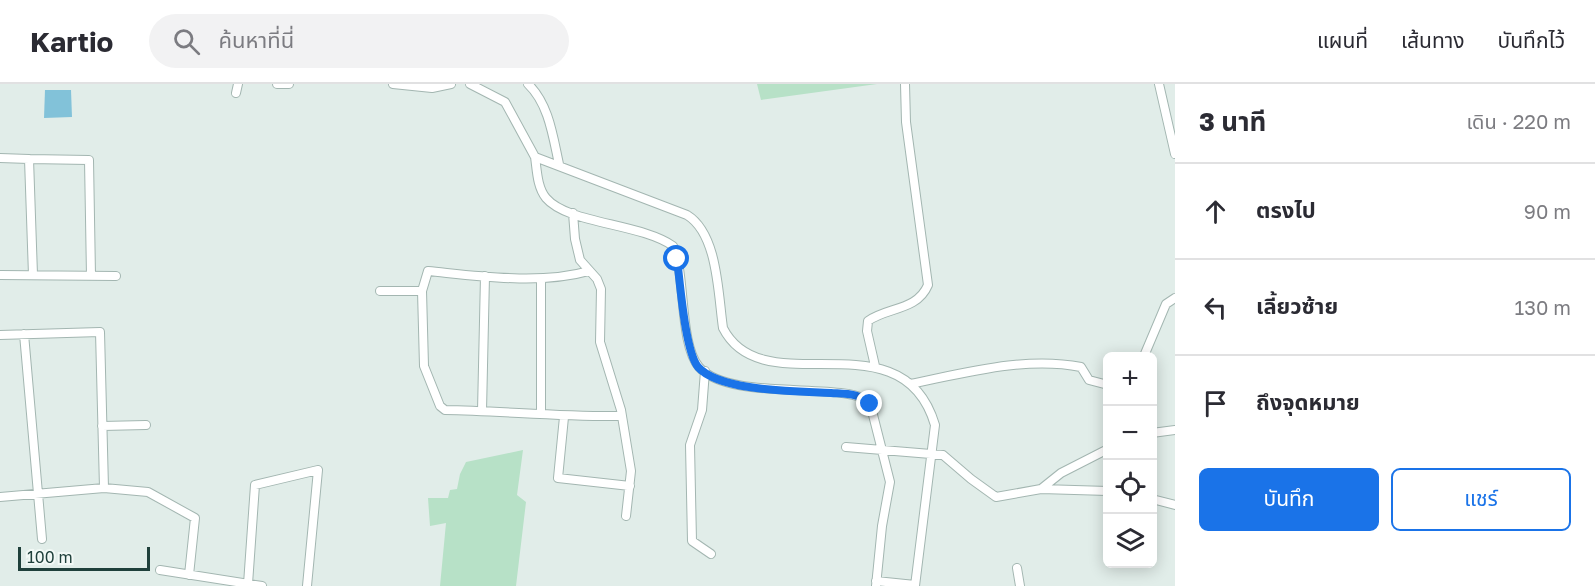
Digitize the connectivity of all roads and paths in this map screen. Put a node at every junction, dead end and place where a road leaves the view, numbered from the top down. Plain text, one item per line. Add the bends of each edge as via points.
1 (277, 84) edge
2 (289, 84) edge
3 (393, 84) edge
4 (451, 84) edge
5 (470, 84) edge
6 (528, 84) edge
7 (905, 84) edge
8 (1159, 84) edge
9 (535, 88) edge
10 (1175, 154) edge
11 (535, 157) junction
12 (0, 158) edge
13 (29, 159) junction
14 (559, 164) junction
15 (573, 213) junction
16 (588, 271) junction
17 (0, 275) edge
18 (33, 275) junction
19 (91, 276) junction
20 (116, 276) dead end
21 (485, 276) junction
22 (541, 280) junction
23 (380, 291) dead end
24 (422, 291) junction
25 (1175, 298) edge
26 (24, 334) junction
27 (0, 335) edge
28 (1146, 352) edge
29 (875, 366) junction
30 (705, 371) junction
31 (910, 384) junction
32 (1103, 384) edge
33 (483, 411) junction
34 (541, 413) junction
35 (622, 416) junction
36 (564, 417) junction
37 (102, 426) junction
38 (146, 426) dead end
39 (1175, 430) edge
40 (1157, 432) edge
41 (846, 447) dead end
42 (882, 449) junction
43 (1103, 451) edge
44 (933, 453) junction
45 (630, 486) junction
46 (104, 488) junction
47 (1041, 489) junction
48 (1103, 491) edge
49 (38, 493) junction
50 (0, 496) edge
51 (1157, 500) edge
52 (1175, 505) edge
53 (626, 516) dead end
54 (42, 539) dead end
55 (711, 554) dead end
56 (1017, 568) dead end
57 (160, 570) dead end
58 (189, 575) junction
59 (248, 584) junction
60 (876, 584) edge
61 (262, 586) edge
62 (307, 586) edge
63 (915, 586) edge
64 (1020, 586) edge

1 - 2 street
3 - 4 street via 432,88
5 - 11 street via 505,102
6 - 9 street
7 - 29 street via 906,122 928,285 914,303 868,321
8 - 10 street
9 - 14 street via 551,126
11 - 14 street
11 - 15 street via 546,197
12 - 13 street
13 - 18 street
13 - 19 street via 89,160
14 - 29 street via 697,221 710,244 723,328 741,350 762,359 798,364
15 - 16 street via 576,247
15 - 30 street via 632,228 673,246 694,359
16 - 22 street
16 - 35 street via 601,289 600,342
17 - 18 street
18 - 19 street
19 - 20 street
21 - 22 street
21 - 24 street via 428,271
21 - 33 street
22 - 34 street
23 - 24 street
24 - 33 street via 424,366 440,406 445,410
25 - 28 street via 1162,311
26 - 27 street
26 - 37 street via 100,332
26 - 49 street
29 - 31 street
30 - 42 street via 730,383 853,394 866,399
30 - 55 street via 702,410 690,445 689,524 692,541
31 - 32 street via 1002,366 1053,363 1081,367 1089,380
31 - 44 street via 930,407 935,425
33 - 34 street
34 - 36 street
35 - 36 street
35 - 45 street
36 - 45 street via 558,478
37 - 38 street
37 - 46 street
39 - 40 street
41 - 42 street
42 - 44 street
42 - 60 street via 890,482
43 - 47 street
44 - 47 street via 943,455 996,497
44 - 63 street
45 - 53 street
46 - 49 street
46 - 58 street via 148,492 195,518
47 - 48 street
49 - 50 street
49 - 54 street
51 - 52 street
56 - 64 street
57 - 58 street
58 - 59 street
59 - 61 street
59 - 62 street via 255,485 318,470
60 - 63 street

